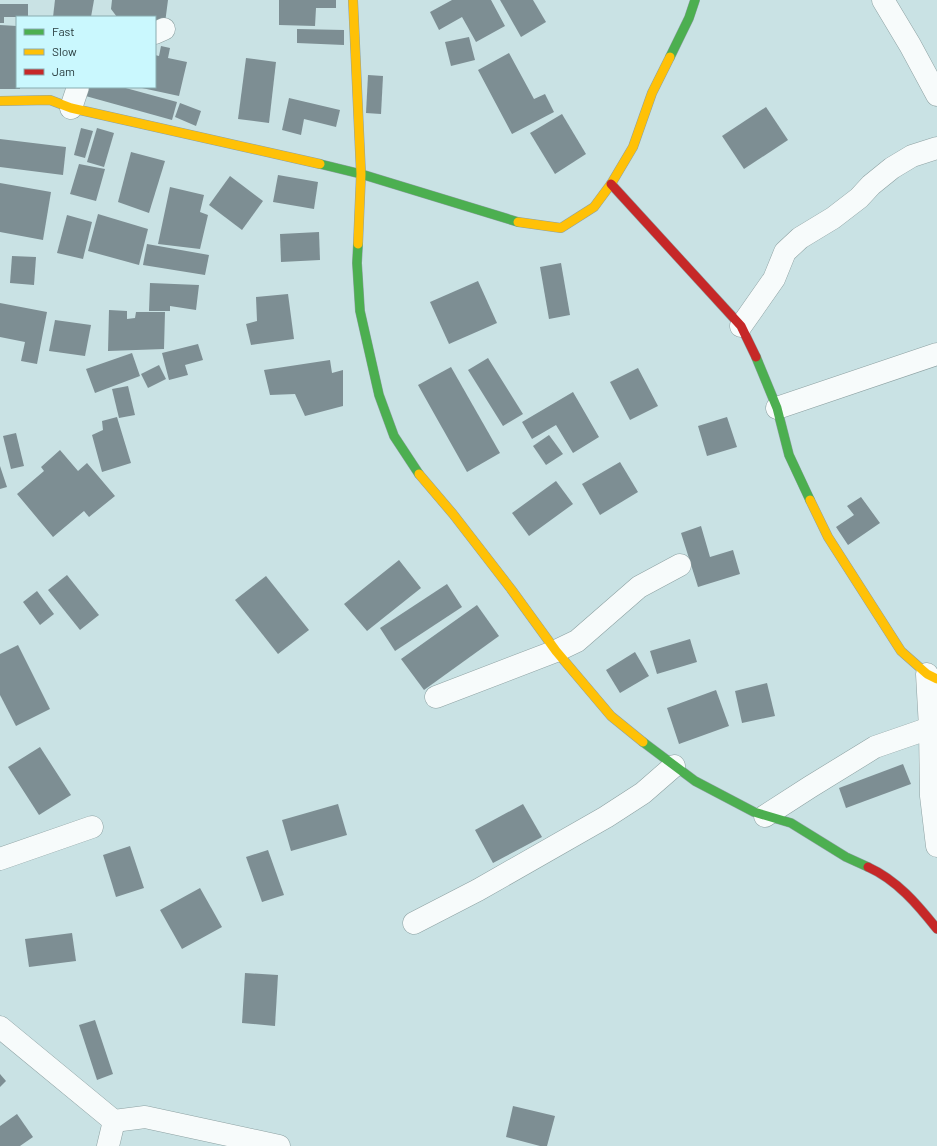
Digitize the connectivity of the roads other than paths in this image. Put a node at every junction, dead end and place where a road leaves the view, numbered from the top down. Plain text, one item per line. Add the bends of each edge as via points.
1 (353, 0) edge
2 (695, 0) edge
3 (883, 0) edge
4 (78, 88) edge
5 (937, 96) edge
6 (0, 101) edge
7 (71, 108) junction
8 (937, 148) edge
9 (361, 174) junction
10 (611, 184) junction
11 (741, 326) junction
12 (937, 354) edge
13 (777, 408) junction
14 (680, 565) dead end
15 (556, 651) junction
16 (932, 677) edge
17 (436, 698) dead end
18 (930, 728) junction
19 (674, 766) junction
20 (765, 816) junction
21 (92, 827) dead end
22 (937, 846) edge
23 (0, 860) edge
24 (414, 924) dead end
25 (937, 929) edge
26 (0, 1027) edge
27 (114, 1121) junction
28 (108, 1146) edge
29 (279, 1146) edge

1 - 9 street
2 - 10 street via 689,18 652,93 633,147
3 - 5 street
4 - 7 street
6 - 7 street via 50,100
7 - 9 street
8 - 11 street via 912,156 892,168 833,218 800,238 785,252 774,279
9 - 10 street via 520,222 561,228 594,207
9 - 15 street via 357,263 360,311 378,395 394,436 420,476 453,514
10 - 11 street
11 - 13 street
12 - 13 street
13 - 16 street via 788,455 828,537 901,651
14 - 15 street via 639,587 577,641
15 - 17 street
15 - 19 street via 611,716
16 - 18 street
18 - 20 street via 875,747
18 - 22 street via 931,796
19 - 20 street via 695,781
19 - 24 street via 643,793 606,817
20 - 25 street via 791,823 846,857 882,873 916,903
21 - 23 street
26 - 27 street
27 - 28 street
27 - 29 street via 145,1117

